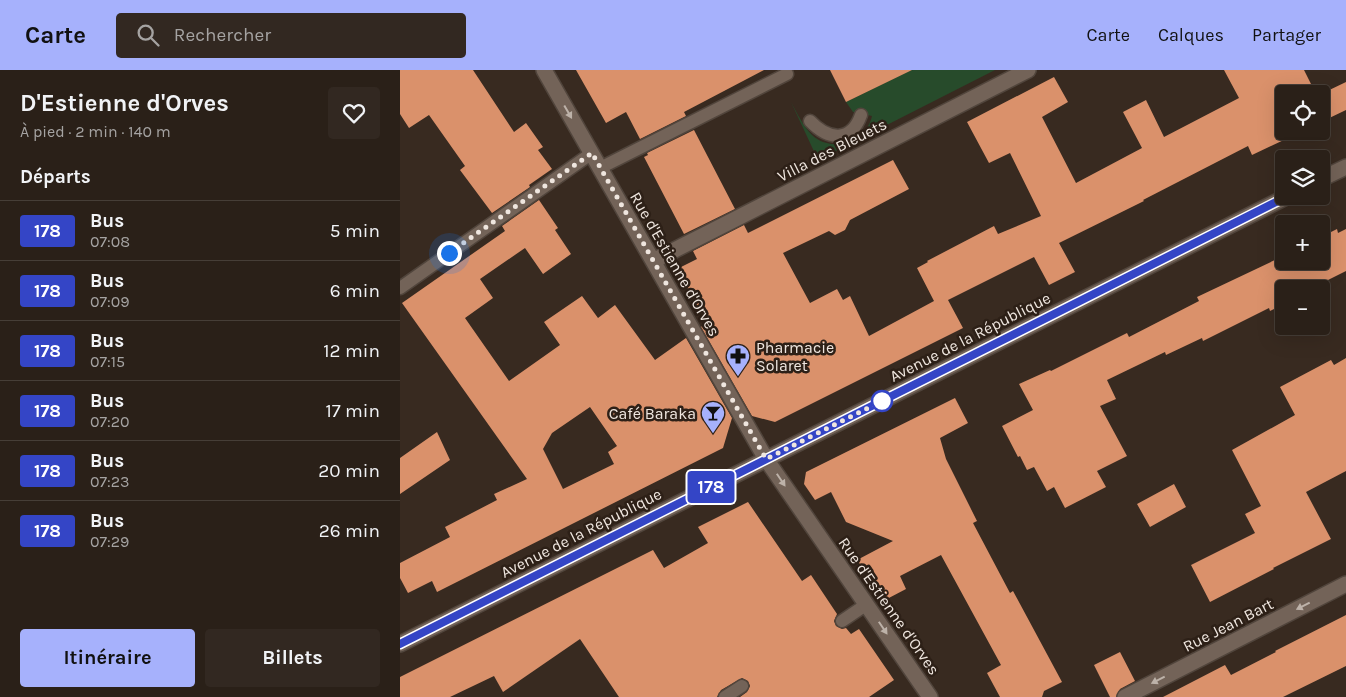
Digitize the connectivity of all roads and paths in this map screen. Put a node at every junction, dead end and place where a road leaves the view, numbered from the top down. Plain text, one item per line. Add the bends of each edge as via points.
1 (544, 70) edge
2 (1028, 70) edge
3 (781, 76) dead end
4 (861, 115) dead end
5 (810, 121) dead end
6 (592, 153) junction
7 (1346, 167) edge
8 (600, 168) junction
9 (1330, 175) edge
10 (1275, 203) edge
11 (653, 261) junction
12 (400, 288) edge
13 (766, 459) junction
14 (1346, 584) edge
15 (867, 604) junction
16 (842, 621) dead end
17 (400, 644) edge
18 (742, 686) dead end
19 (725, 697) edge
20 (930, 697) edge
21 (1125, 697) edge

1 -> 6 street, Rue d'Estienne d'Orves
2 - 11 street, Villa des Bleuets
3 - 8 lane
4 - 5 lane via 852,130 843,135 820,131
6 - 8 street, Rue d'Estienne d'Orves
6 - 12 lane
7 - 9 street
8 - 11 street, Rue d'Estienne d'Orves
10 - 13 street, Avenue de la République
11 - 13 street, Rue d'Estienne d'Orves
13 -> 15 street, Rue d'Estienne d'Orves
13 - 17 street, Avenue de la République
14 -> 21 street, Rue Jean Bart
15 - 16 lane
15 -> 20 street, Rue d'Estienne d'Orves
18 - 19 lane

